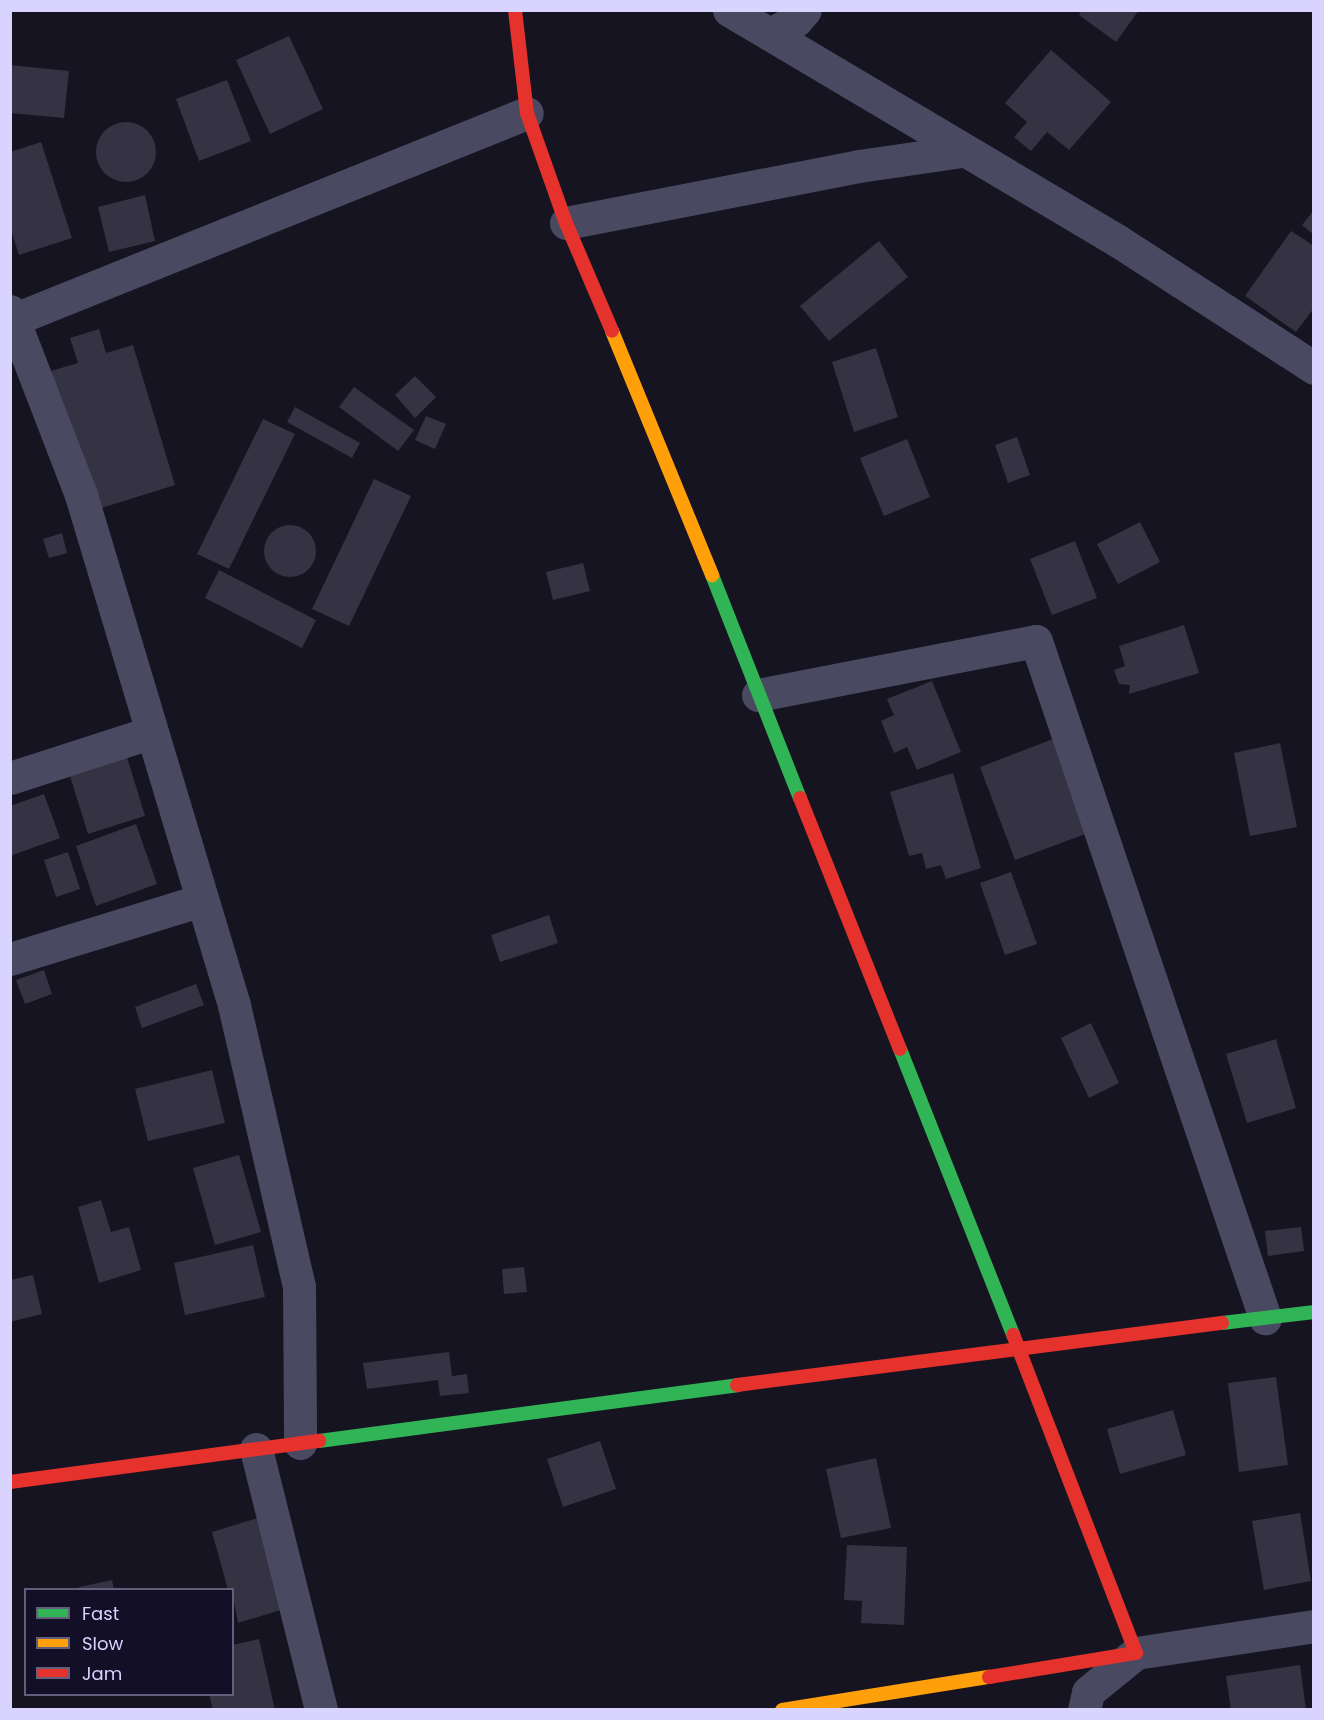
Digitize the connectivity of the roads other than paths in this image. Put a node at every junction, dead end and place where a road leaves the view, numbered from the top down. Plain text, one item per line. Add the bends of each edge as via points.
1 (515, 10) edge
2 (729, 10) edge
3 (805, 10) edge
4 (770, 34) junction
5 (527, 113) junction
6 (962, 151) junction
7 (566, 224) junction
8 (11, 317) edge
9 (1314, 368) edge
10 (759, 695) junction
11 (152, 732) junction
12 (10, 778) edge
13 (202, 900) junction
14 (10, 959) edge
15 (1314, 1312) edge
16 (1265, 1318) junction
17 (1018, 1347) junction
18 (300, 1443) junction
19 (256, 1449) junction
20 (10, 1482) edge
21 (1314, 1626) edge
22 (1136, 1653) junction
23 (321, 1710) edge
24 (782, 1710) edge
25 (1084, 1710) edge

1 - 5 street
2 - 4 street
3 - 4 street via 796,20
4 - 6 street
5 - 7 street
5 - 8 street
6 - 7 street via 859,166
6 - 9 street via 1118,241
7 - 10 street via 652,424
8 - 11 street via 81,495
10 - 16 street via 1036,640
10 - 17 street
11 - 12 street
11 - 13 street
13 - 14 street
13 - 18 street via 234,1005 299,1286
15 - 16 street
16 - 17 street
17 - 18 street
17 - 22 street
18 - 19 street
19 - 20 street
19 - 23 street
21 - 22 street
22 - 24 street
22 - 25 street via 1088,1692

